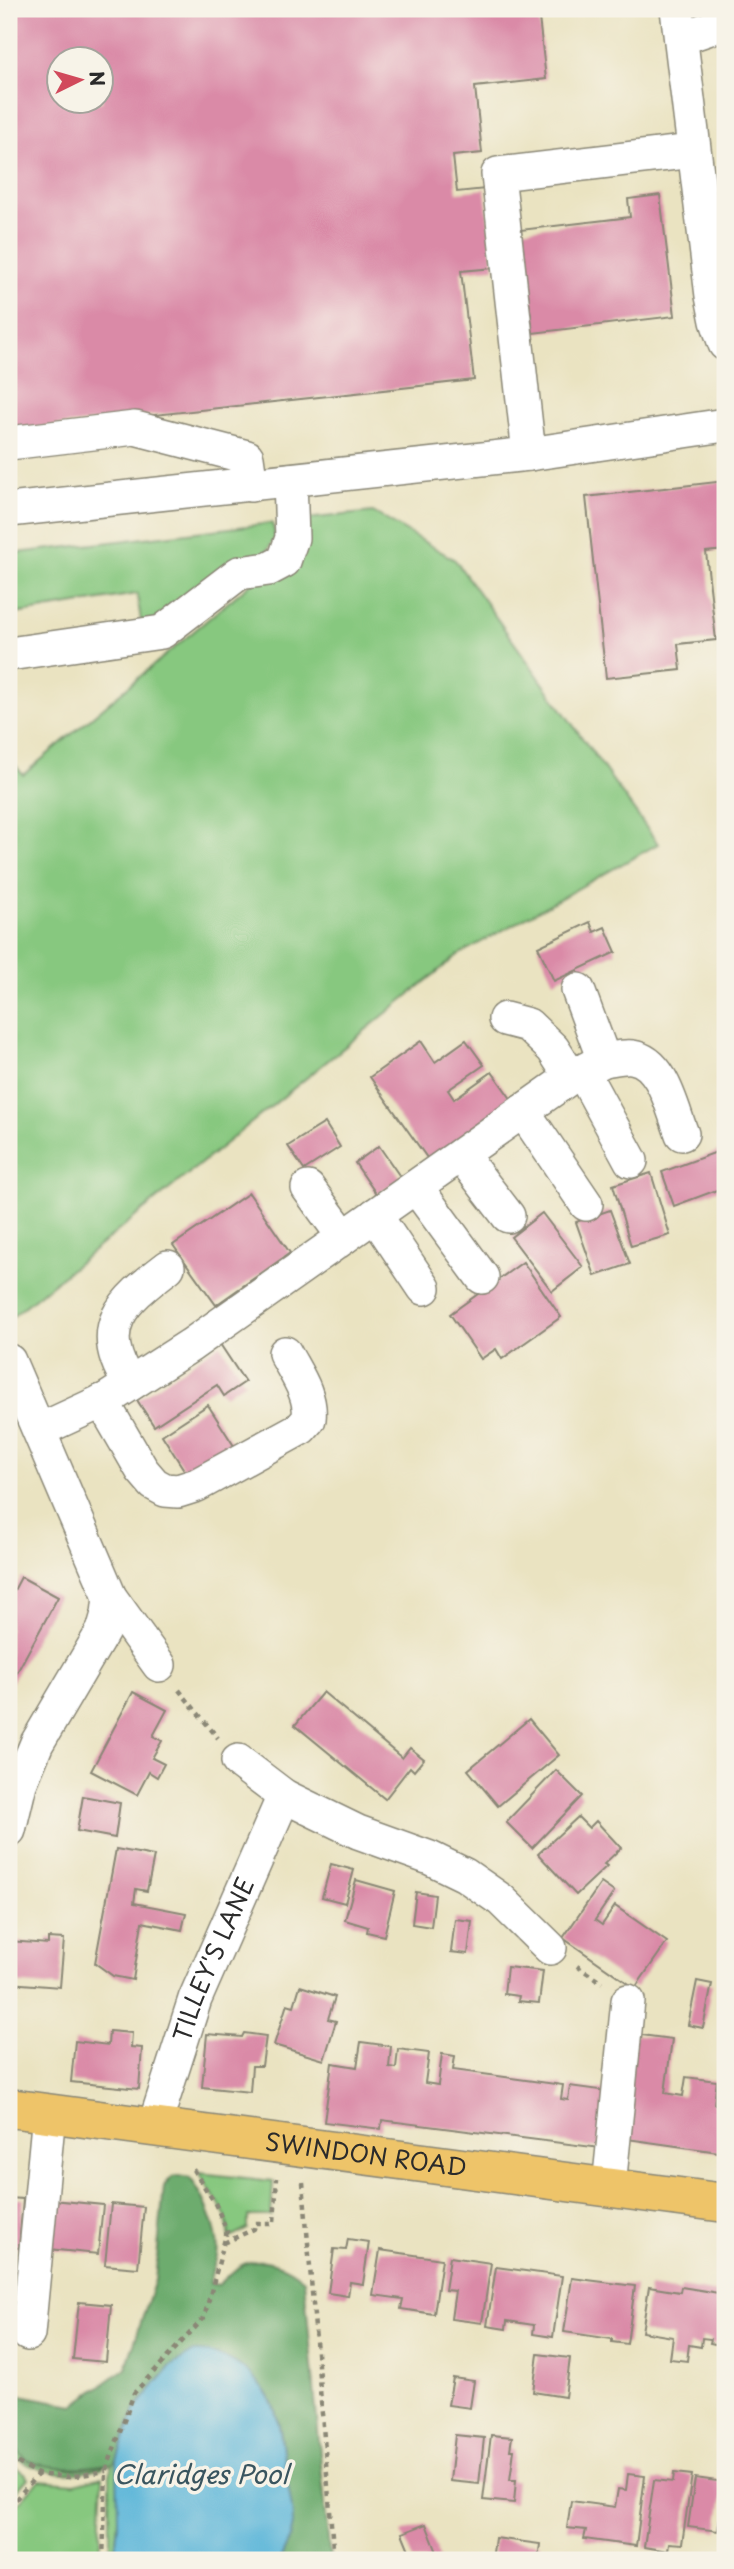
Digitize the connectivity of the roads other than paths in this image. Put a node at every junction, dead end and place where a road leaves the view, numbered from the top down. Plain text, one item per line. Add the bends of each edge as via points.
1 (679, 23) edge
2 (725, 23) edge
3 (693, 151) junction
4 (725, 344) edge
5 (725, 425) edge
6 (9, 443) edge
7 (529, 454) junction
8 (290, 480) junction
9 (251, 485) junction
10 (9, 510) edge
11 (9, 654) edge
12 (578, 990) dead end
13 (505, 1019) dead end
14 (585, 1069) junction
15 (523, 1111) junction
16 (682, 1133) dead end
17 (461, 1155) junction
18 (631, 1161) dead end
19 (415, 1187) junction
20 (308, 1188) dead end
21 (586, 1204) dead end
22 (375, 1215) junction
23 (508, 1216) dead end
24 (344, 1237) junction
25 (167, 1267) dead end
26 (482, 1277) dead end
27 (424, 1288) dead end
28 (285, 1353) dead end
29 (9, 1361) edge
30 (130, 1384) junction
31 (102, 1401) junction
32 (40, 1430) junction
33 (110, 1597) junction
34 (159, 1665) road end
35 (238, 1761) road end
36 (284, 1796) junction
37 (9, 1830) edge
38 (550, 1948) road end
39 (628, 2001) road end
40 (9, 2108) edge
41 (49, 2113) junction
42 (159, 2127) junction
43 (609, 2186) junction
44 (725, 2203) edge
45 (28, 2334) dead end

1 - 2 street
1 - 3 street
3 - 4 street via 712,296
3 - 7 street via 498,174
5 - 7 street
6 - 9 street via 135,428 247,457
7 - 8 street
8 - 9 street
8 - 11 street via 292,538 284,561 269,569 239,573 162,632
9 - 10 street
12 - 14 street
13 - 14 street via 528,1025 553,1049
14 - 15 street
14 - 16 street via 633,1057 650,1065
14 - 18 street
15 - 17 street
15 - 21 street
17 - 19 street
17 - 23 street
19 - 22 street
19 - 26 street
20 - 24 street
22 - 24 street
22 - 27 street
24 - 30 street
25 - 30 street via 125,1305 114,1330 114,1357
28 - 31 street via 311,1407 309,1419 188,1488 165,1490 153,1484
29 - 32 street
30 - 31 street
31 - 32 street
32 - 33 street
33 - 34 street
33 - 37 street via 103,1631 37,1743 20,1784
35 - 36 street
36 - 38 street via 465,1875 501,1900
36 - 42 street, TILLEY'S LANE via 195,2000
39 - 43 street
40 - 41 main road, SWINDON ROAD
41 - 42 main road, SWINDON ROAD
41 - 45 street
42 - 43 main road, SWINDON ROAD via 301,2156
43 - 44 main road, SWINDON ROAD

